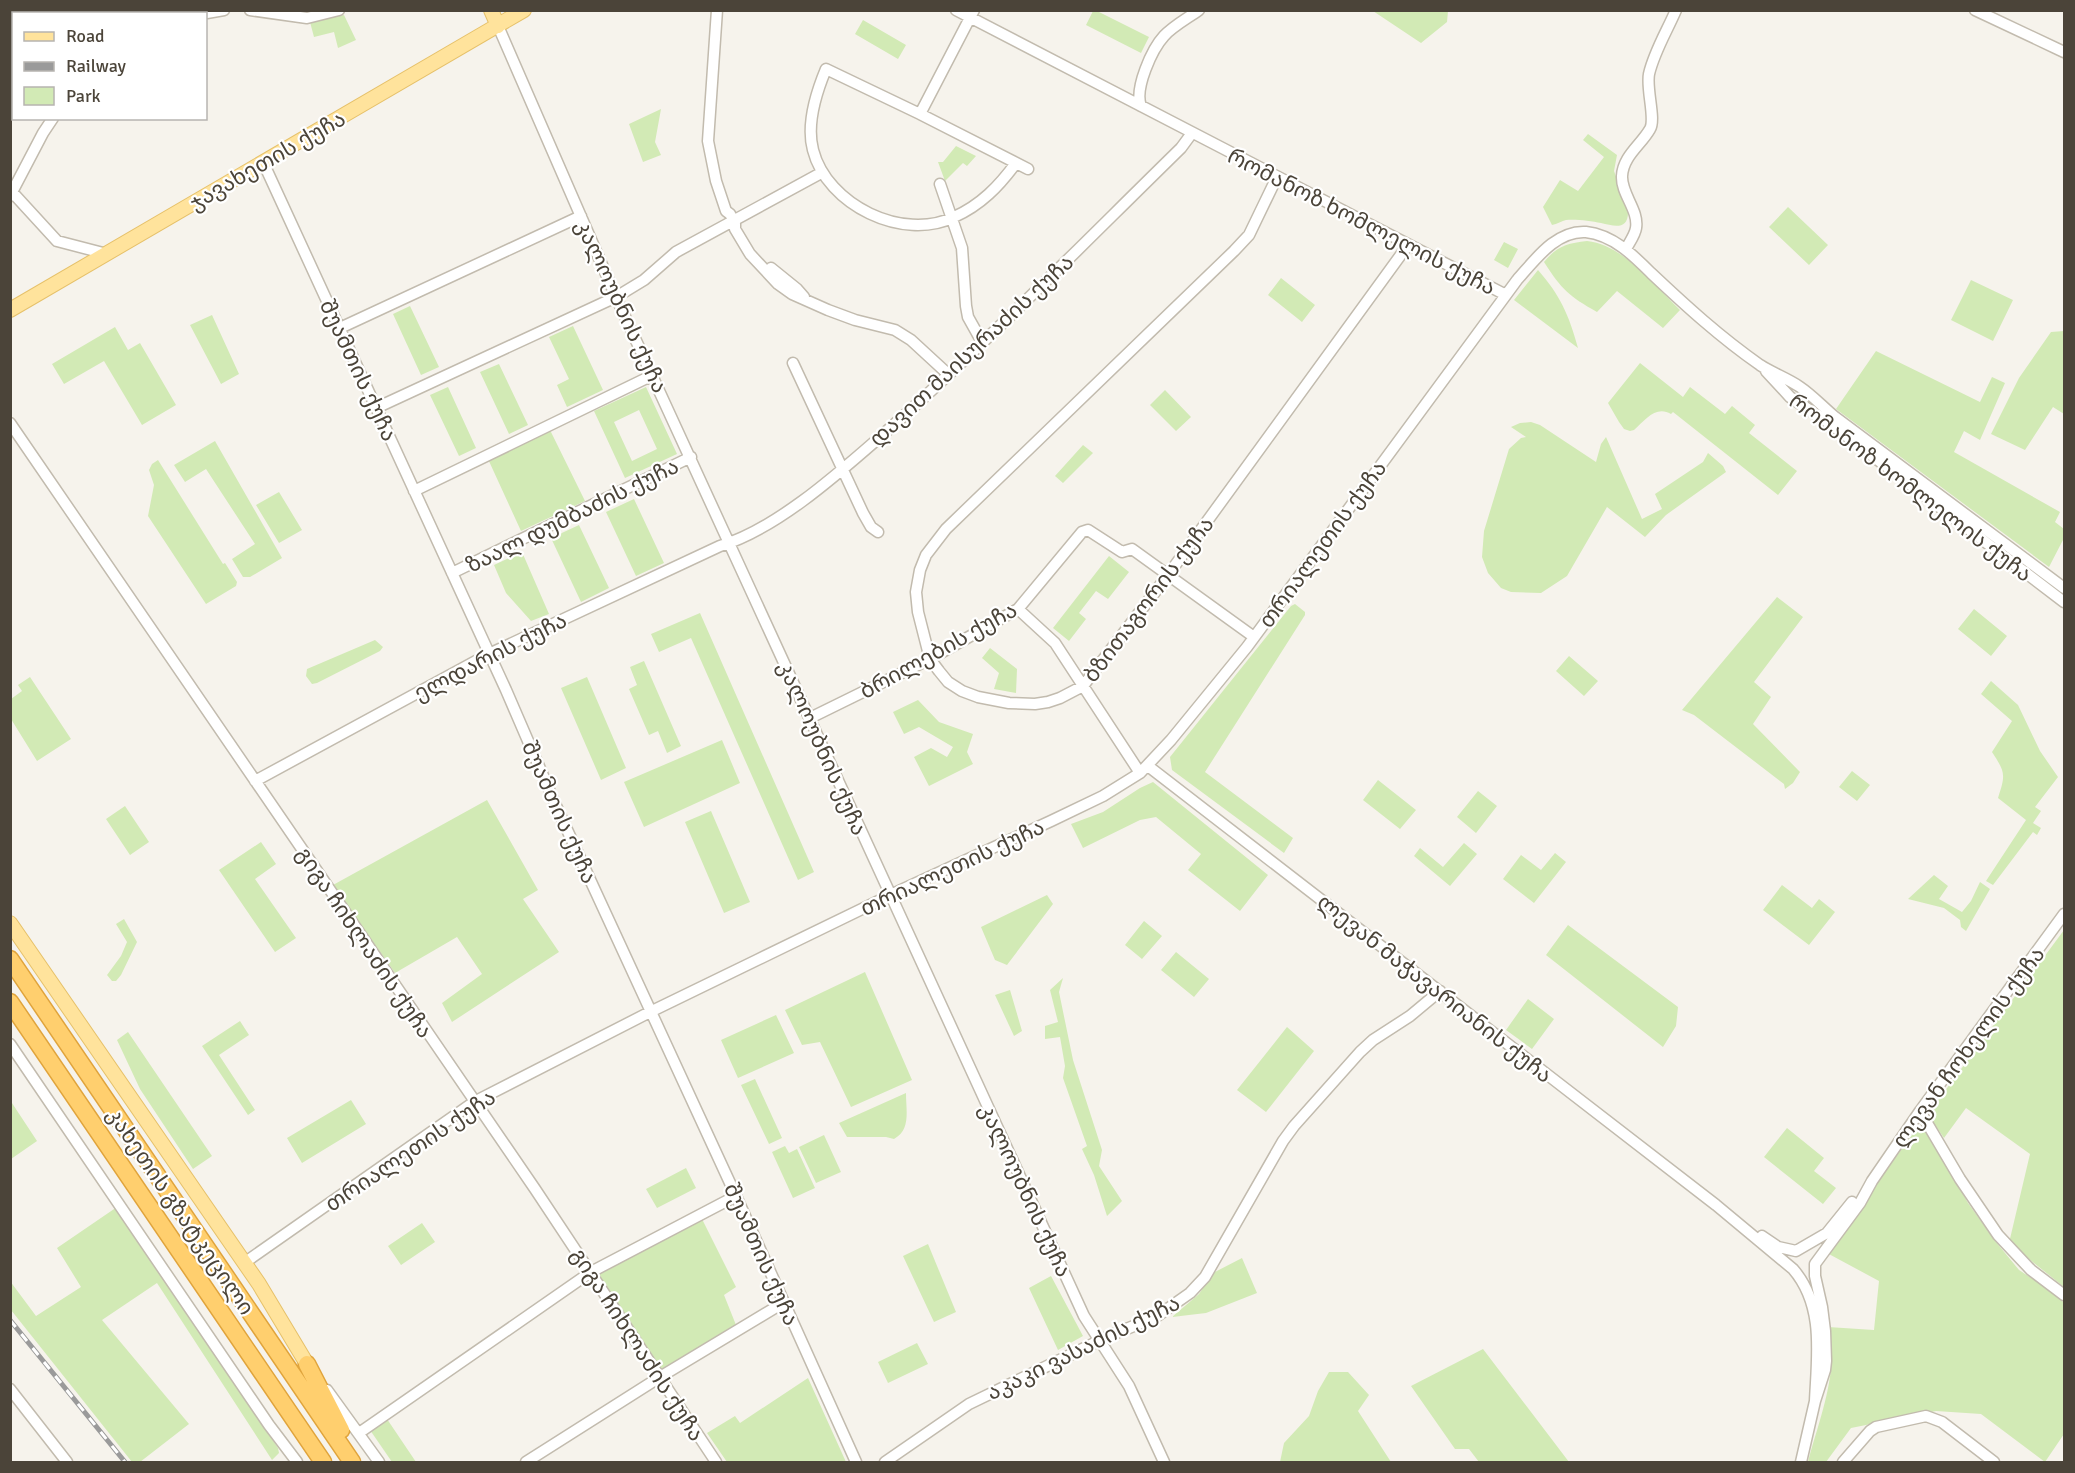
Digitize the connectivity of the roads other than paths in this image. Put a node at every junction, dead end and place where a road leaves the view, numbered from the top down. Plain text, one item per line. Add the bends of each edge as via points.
1 (224, 10) edge
2 (250, 10) edge
3 (339, 10) edge
4 (491, 10) edge
5 (524, 10) edge
6 (717, 10) edge
7 (722, 10) edge
8 (956, 10) edge
9 (1199, 10) edge
10 (1676, 10) edge
11 (1976, 10) edge
12 (207, 13) edge
13 (972, 14) edge
14 (498, 26) junction
15 (2064, 52) edge
16 (1141, 106) junction
17 (920, 114) junction
18 (52, 120) edge
19 (1192, 133) junction
20 (264, 162) junction
21 (1016, 163) junction
22 (1028, 169) dead end
23 (822, 173) junction
24 (1277, 177) junction
25 (940, 184) dead end
26 (12, 194) edge
27 (580, 216) junction
28 (733, 219) junction
29 (952, 219) junction
30 (1408, 245) junction
31 (1626, 249) junction
32 (107, 254) junction
33 (1506, 296) junction
34 (616, 297) junction
35 (10, 310) edge
36 (340, 328) junction
37 (982, 342) junction
38 (794, 363) dead end
39 (1762, 366) junction
40 (653, 375) junction
41 (949, 375) junction
42 (376, 408) junction
43 (10, 423) edge
44 (691, 457) junction
45 (843, 470) junction
46 (414, 491) junction
47 (878, 531) dead end
48 (730, 543) junction
49 (452, 573) junction
50 (1168, 575) junction
51 (2064, 588) edge
52 (2064, 602) edge
53 (1018, 609) junction
54 (1254, 637) junction
55 (489, 654) junction
56 (930, 659) junction
57 (1083, 687) junction
58 (810, 718) junction
59 (1144, 770) junction
60 (255, 781) junction
61 (890, 896) junction
62 (2064, 914) edge
63 (10, 923) edge
64 (10, 959) edge
65 (1440, 991) junction
66 (10, 1002) edge
67 (650, 1012) junction
68 (10, 1044) edge
69 (474, 1102) junction
70 (1920, 1111) junction
71 (1872, 1181) junction
72 (736, 1196) junction
73 (1722, 1210) junction
74 (1798, 1251) junction
75 (244, 1263) junction
76 (1814, 1266) junction
77 (1794, 1270) junction
78 (591, 1272) junction
79 (2064, 1295) edge
80 (783, 1303) junction
81 (1100, 1341) junction
82 (307, 1364) junction
83 (660, 1377) junction
84 (10, 1389) edge
85 (1815, 1401) junction
86 (293, 1419) junction
87 (359, 1433) junction
88 (67, 1462) edge
89 (297, 1462) edge
90 (311, 1462) edge
91 (323, 1462) edge
92 (352, 1462) edge
93 (358, 1462) edge
94 (379, 1462) edge
95 (526, 1462) edge
96 (716, 1462) edge
97 (856, 1462) edge
98 (885, 1462) edge
99 (1164, 1462) edge
100 (1801, 1462) edge
101 (1844, 1462) edge
102 (1994, 1462) edge

1 - 12 street
2 - 3 street via 307,18
4 - 14 main road
5 - 14 main road, ჯავახეთის ქუჩა
6 - 28 street via 708,141 716,181 726,211
7 - 28 street via 712,140
8 - 13 street, რომანოზ ხომლელის ქუჩა
9 - 16 street via 1165,35 1156,47 1140,90
10 - 31 street via 1649,74 1651,127 1625,162 1622,176 1636,229
11 - 15 street
13 - 16 street, რომანოზ ხომლელის ქუჩა
13 - 17 street
14 - 20 main road, ჯავახეთის ქუჩა
14 - 27 street, კალოუბნის ქუჩა
16 - 19 street, რომანოზ ხომლელის ქუჩა
17 - 21 street
17 - 23 street via 826,69 818,89 812,128 813,149
18 - 26 street
19 - 24 street, რომანოზ ხომლელის ქუჩა
19 - 37 street, დავით მაისურაძის ქუჩა
20 - 32 main road, ჯავახეთის ქუჩა
20 - 36 street, შუამთის ქუჩა
21 - 22 street
21 - 29 street via 993,192
23 - 28 street
23 - 29 street via 844,198 884,220 926,224
24 - 30 street, რომანოზ ხომლელის ქუჩა
24 - 56 street, ბზითაგორის ქუჩა via 1249,235 946,529 926,555 916,592
25 - 29 street
26 - 32 street via 57,241
27 - 34 street, კალოუბნის ქუჩა
27 - 36 street
28 - 34 street via 676,252 644,280
28 - 41 street via 750,254 792,294 855,320 895,330
29 - 37 street via 962,248 968,317
30 - 33 street, რომანოზ ხომლელის ქუჩა
30 - 50 street, ბზითაგორის ქუჩა
31 - 33 street, რომანოზ ხომლელის ქუჩა via 1585,232 1566,236 1551,244
31 - 39 street, რომანოზ ხომლელის ქუჩა via 1699,318
32 - 35 main road, ჯავახეთის ქუჩა
33 - 54 street, თრიალეთის ქუჩა
34 - 40 street, კალოუბნის ქუჩა
34 - 42 street
36 - 42 street, შუამთის ქუჩა
37 - 41 street, დავით მაისურაძის ქუჩა
38 - 45 street
39 - 51 street, რომანოზ ხომლელის ქუჩა via 1800,387
39 - 52 street, რომანოზ ხომლელის ქუჩა via 1790,397
40 - 44 street, კალოუბნის ქუჩა
40 - 46 street
41 - 45 street, დავით მაისურაძის ქუჩა
42 - 46 street, შუამთის ქუჩა
43 - 60 street, გიგა ჩიხლაძის ქუჩა
44 - 48 street, კალოუბნის ქუჩა
44 - 49 street, ზაალ დუმბაძის ქუჩა
45 - 47 street via 867,520
45 - 48 street, დავით მაისურაძის ქუჩა via 778,517
46 - 49 street, შუამთის ქუჩა
48 - 55 street, ელდარის ქუჩა
48 - 58 street, კალოუბნის ქუჩა
49 - 55 street, შუამთის ქუჩა
50 - 53 street, ბრილების ქუჩა via 1132,549 1122,552 1088,530 1082,532
50 - 54 street, ბრილების ქუჩა
50 - 57 street, ბზითაგორის ქუჩა
53 - 56 street, ბრილების ქუჩა
53 - 57 street, ლევან მაჭავარიანის ქუჩა via 1055,643
54 - 59 street, თრიალეთის ქუჩა
55 - 60 street, ელდარის ქუჩა
55 - 67 street, შუამთის ქუჩა
56 - 57 street, ბზითაგორის ქუჩა via 948,682 990,700 1035,704
56 - 58 street, ბრილების ქუჩა
57 - 59 street, ლევან მაჭავარიანის ქუჩა
58 - 61 street, კალოუბნის ქუჩა
59 - 61 street, თრიალეთის ქუჩა via 1103,796
59 - 65 street, ლევან მაჭავარიანის ქუჩა
60 - 69 street, გიგა ჩიხლაძის ქუჩა
61 - 67 street, თრიალეთის ქუჩა
61 - 81 street, კალოუბნის ქუჩა via 1084,1316
62 - 70 street, ლევან ჩოხელის ქუჩა
63 - 75 main road
64 - 92 highway, კახეთის გზატკეცილი
65 - 73 street, ლევან მაჭავარიანის ქუჩა
65 - 81 street, აკაკი ვასაძის ქუჩა via 1360,1052 1294,1126 1205,1277 1190,1293 1155,1317
66 - 86 highway, კახეთის გზატკეცილი
67 - 69 street, თრიალეთის ქუჩა
67 - 72 street, შუამთის ქუჩა
68 - 89 street, კახეთის გზატკეცილი
69 - 75 street, თრიალეთის ქუჩა
69 - 78 street, გიგა ჩიხლაძის ქუჩა
70 - 71 street, ლევან ჩოხელის ქუჩა
70 - 79 street via 1998,1235
71 - 74 street, ლევან ჩოხელის ქუჩა via 1827,1233
71 - 76 street, ლევან ჩოხელის ქუჩა
72 - 78 street
72 - 80 street, შუამთის ქუჩა
73 - 74 street, ლევან მაჭავარიანის ქუჩა via 1778,1247
73 - 77 street, ლევან მაჭავარიანის ქუჩა
74 - 76 street via 1811,1253
74 - 77 street via 1791,1258
75 - 82 main road
76 - 77 street via 1808,1274
76 - 85 street via 1826,1361
77 - 85 street, ლევან მაჭავარიანის ქუჩა via 1814,1308
78 - 83 street, გიგა ჩიხლაძის ქუჩა
78 - 87 street
80 - 83 street
80 - 97 street, შუამთის ქუჩა
81 - 98 street, აკაკი ვასაძის ქუჩა via 969,1404
81 - 99 street, კალოუბნის ქუჩა via 1129,1386
82 - 87 street
82 - 93 highway
83 - 95 street
83 - 96 street, გიგა ჩიხლაძის ქუჩა
84 - 88 street
85 - 100 street
86 - 90 highway
86 - 91 highway, კახეთის გზატკეცილი
87 - 94 street
101 - 102 street via 1876,1427 1926,1416 1942,1422

